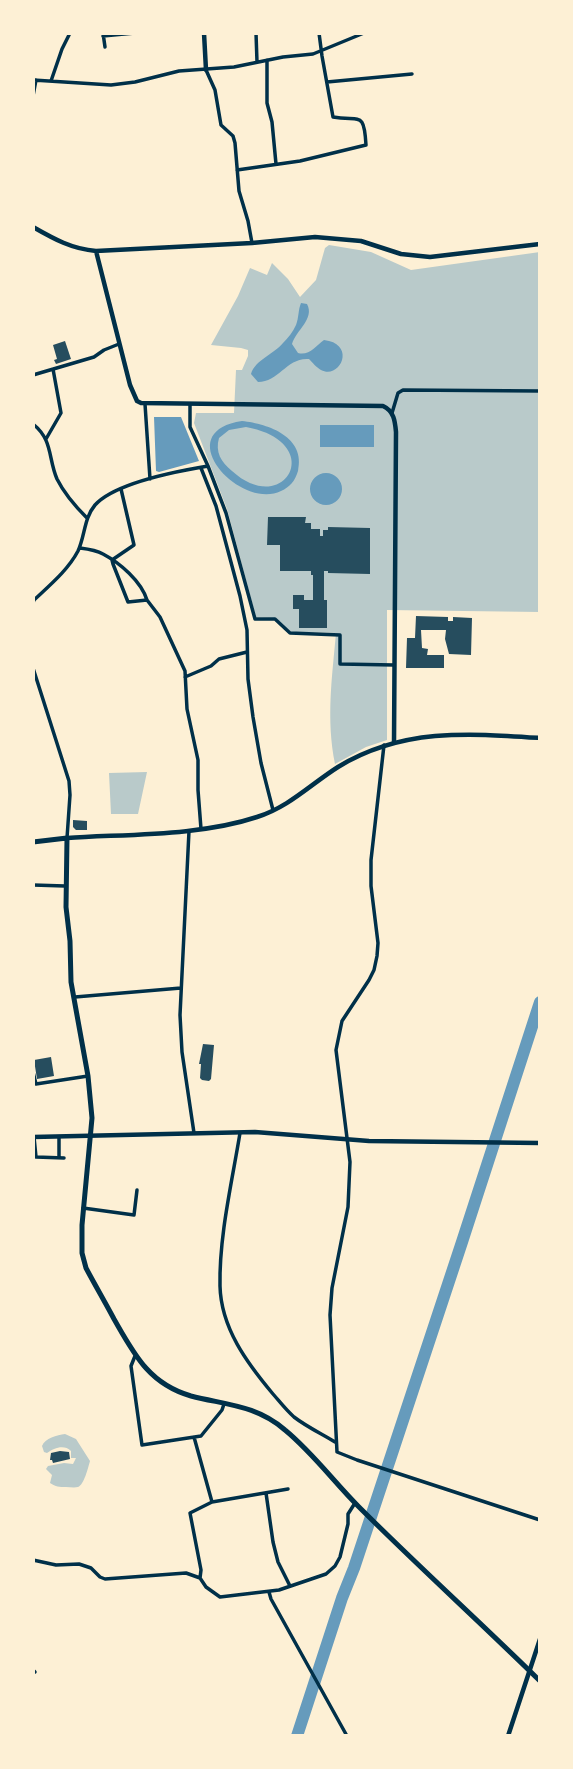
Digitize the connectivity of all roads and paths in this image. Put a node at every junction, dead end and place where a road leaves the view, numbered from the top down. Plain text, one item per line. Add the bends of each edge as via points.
1 (70, 33) edge
2 (135, 33) edge
3 (204, 33) edge
4 (256, 33) edge
5 (319, 33) edge
6 (364, 33) edge
7 (103, 35) edge
8 (105, 47) dead end
9 (321, 51) junction
10 (267, 60) junction
11 (257, 62) junction
12 (206, 70) junction
13 (412, 74) dead end
14 (35, 80) edge
15 (51, 81) junction
16 (327, 82) junction
17 (33, 96) edge
18 (276, 164) junction
19 (237, 170) junction
20 (33, 227) edge
21 (252, 243) junction
22 (540, 244) edge
23 (96, 251) junction
24 (120, 344) junction
25 (53, 369) junction
26 (33, 375) edge
27 (540, 391) edge
28 (145, 404) junction
29 (190, 404) junction
30 (392, 413) junction
31 (33, 424) edge
32 (46, 439) junction
33 (208, 466) junction
34 (201, 468) junction
35 (150, 479) junction
36 (121, 489) junction
37 (87, 519) junction
38 (80, 548) junction
39 (112, 560) junction
40 (148, 600) junction
41 (33, 603) edge
42 (248, 652) junction
43 (394, 665) junction
44 (33, 668) edge
45 (185, 677) junction
46 (40, 689) junction
47 (33, 690) edge
48 (540, 738) edge
49 (394, 742) junction
50 (384, 745) junction
51 (273, 811) junction
52 (201, 829) junction
53 (189, 831) junction
54 (67, 838) junction
55 (33, 842) edge
56 (33, 885) edge
57 (65, 886) junction
58 (181, 988) junction
59 (74, 997) junction
60 (33, 1072) edge
61 (88, 1076) junction
62 (194, 1133) junction
63 (240, 1133) junction
64 (90, 1135) junction
65 (34, 1137) edge
66 (59, 1137) junction
67 (348, 1140) junction
68 (540, 1143) edge
69 (137, 1190) dead end
70 (83, 1208) junction
71 (135, 1356) junction
72 (224, 1402) junction
73 (194, 1437) junction
74 (335, 1442) junction
75 (288, 1489) dead end
76 (266, 1493) junction
77 (212, 1503) junction
78 (357, 1505) junction
79 (540, 1520) edge
80 (33, 1560) edge
81 (200, 1578) junction
82 (290, 1587) junction
83 (269, 1592) junction
84 (540, 1639) edge
85 (529, 1671) junction
86 (540, 1681) edge
87 (347, 1736) edge
88 (508, 1736) edge

1 - 15 street
2 - 7 street
3 - 12 street
4 - 11 street
5 - 9 street
6 - 9 street
7 - 8 street
9 - 10 street
9 - 16 street
10 - 11 street
10 - 18 street via 267,103
11 - 12 street
12 - 15 street via 111,85
12 - 19 street via 221,125 233,136
13 - 16 street
14 - 15 street
14 - 17 street
16 - 18 street via 333,117 363,122 366,145
18 - 19 street
19 - 21 street
20 - 23 street via 66,245
21 - 22 street via 315,237 361,241 401,254 430,257
21 - 23 street
23 - 24 street
24 - 25 street
24 - 28 street via 134,396
25 - 26 street
25 - 32 street via 61,413
27 - 30 street via 402,390
28 - 29 street
28 - 35 street
29 - 30 street via 383,406
29 - 33 street via 190,426
30 - 43 street via 396,432
31 - 32 street
32 - 37 street via 65,495
33 - 34 street
33 - 43 street via 255,619 275,619 290,633 340,635 340,664
34 - 35 street
34 - 42 street via 238,587
35 - 36 street
36 - 37 street via 104,498
36 - 39 street via 134,545
37 - 38 street
38 - 39 street
38 - 41 street
39 - 40 street via 127,571
39 - 40 street via 128,602
40 - 45 street via 172,640
42 - 45 street via 224,657
42 - 51 street via 253,717
43 - 49 street
44 - 46 street
45 - 52 street via 198,760
46 - 47 street
46 - 54 street via 69,780
48 - 49 street via 432,735
49 - 50 street
50 - 51 street via 336,768
50 - 67 street via 371,860 377,956 369,980 342,1021 335,1050
51 - 52 street
52 - 53 street
53 - 54 street
53 - 58 street
54 - 55 main road
54 - 57 main road
56 - 57 street
57 - 59 main road
58 - 59 street
58 - 62 street via 180,1031
59 - 61 main road
60 - 61 street via 36,1084
61 - 64 main road
62 - 63 street
62 - 64 street
63 - 67 street
63 - 74 street via 221,1254 220,1288 227,1322 247,1362 285,1408
64 - 66 street
64 - 70 main road
65 - 66 street
65 - 66 street via 36,1157 62,1158
67 - 68 street
67 - 74 street via 348,1207 330,1315
69 - 70 street via 134,1215
70 - 71 main road via 81,1242 86,1268
71 - 72 main road via 147,1371 178,1392
71 - 73 street via 131,1366 142,1445
72 - 73 street via 205,1433
72 - 78 main road via 255,1411 282,1428
73 - 77 street
74 - 79 street via 339,1453
75 - 76 street
76 - 77 street
76 - 82 street via 278,1562
77 - 81 street via 190,1513
78 - 82 street via 348,1514 335,1566
78 - 85 main road
80 - 81 street via 79,1564 105,1579 176,1573
81 - 83 street via 220,1597
82 - 83 street
83 - 87 street
84 - 85 street
85 - 86 main road
85 - 88 street

